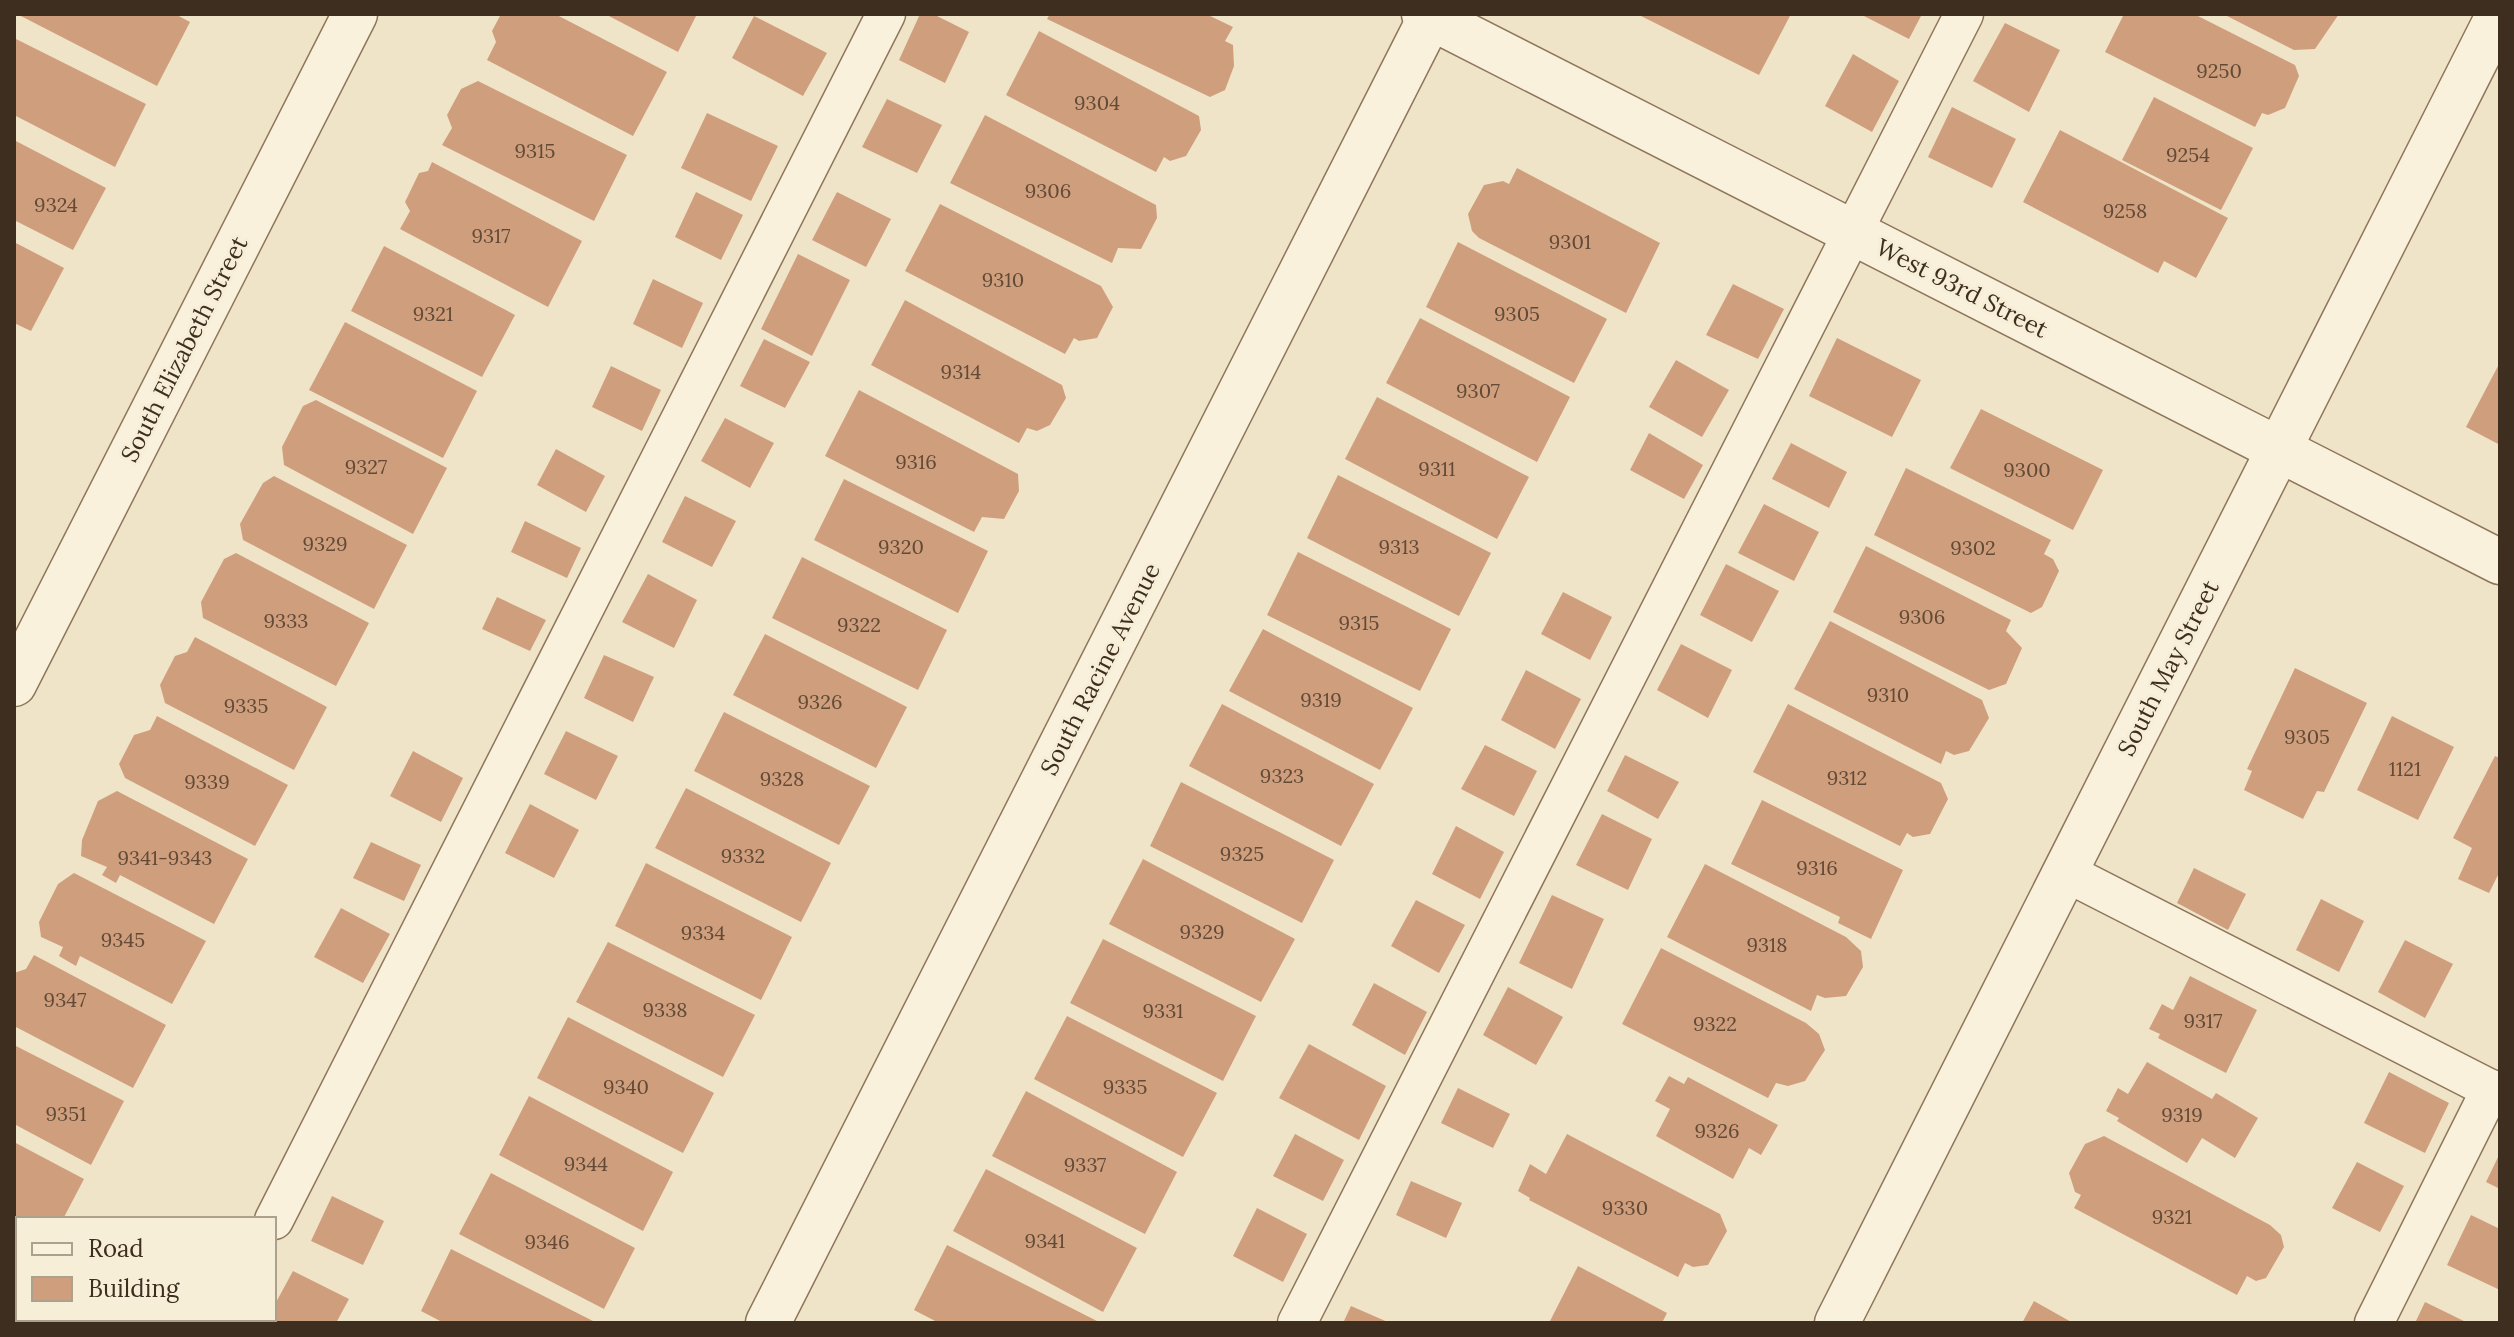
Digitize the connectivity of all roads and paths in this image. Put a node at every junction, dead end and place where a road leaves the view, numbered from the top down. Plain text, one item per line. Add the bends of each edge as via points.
1 (355, 14) edge
2 (886, 14) edge
3 (1964, 14) edge
4 (2499, 14) edge
5 (1429, 15) edge
6 (1853, 232) junction
7 (2279, 449) junction
8 (2500, 562) edge
9 (14, 684) edge
10 (2065, 872) junction
11 (2496, 1092) edge
12 (276, 1217) edge
13 (768, 1323) edge
14 (1297, 1323) edge
15 (1837, 1323) edge
16 (2374, 1323) edge

1 - 9 street, South Elizabeth Street
2 - 12 lane
3 - 6 lane
4 - 7 street, South May Street
5 - 6 street, West 93rd Street
5 - 13 street, South Racine Avenue
6 - 7 street, West 93rd Street
6 - 14 lane
7 - 8 street, West 93rd Street
7 - 10 street, South May Street
10 - 11 lane
10 - 15 street, South May Street
11 - 16 lane

